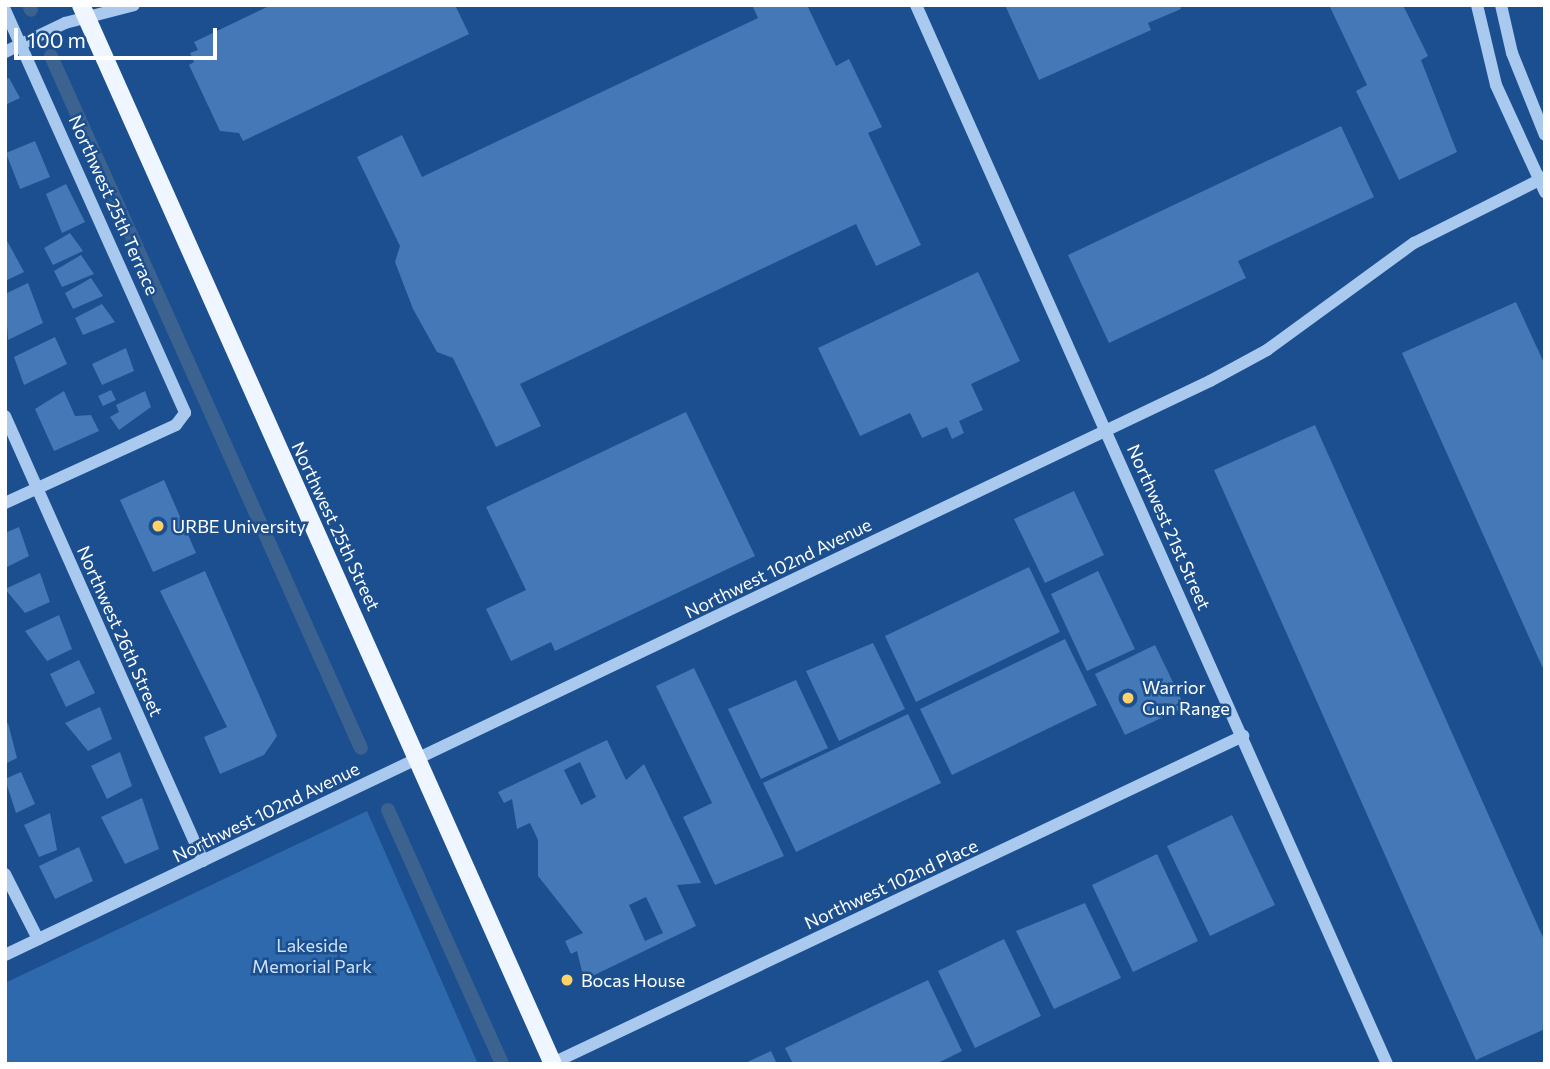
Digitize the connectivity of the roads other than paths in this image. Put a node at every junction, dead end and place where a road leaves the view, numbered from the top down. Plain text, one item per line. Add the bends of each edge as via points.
1 (134, 5) edge
2 (916, 5) edge
3 (1476, 5) edge
4 (1501, 5) edge
5 (5, 10) edge
6 (85, 12) edge
7 (22, 44) junction
8 (5, 52) edge
9 (1545, 135) edge
10 (1543, 183) edge
11 (5, 416) edge
12 (1106, 430) junction
13 (37, 487) junction
14 (5, 503) edge
15 (1243, 736) junction
16 (421, 759) junction
17 (203, 861) junction
18 (5, 874) edge
19 (38, 939) junction
20 (5, 955) edge
21 (553, 1063) edge
22 (1387, 1064) edge

1 - 6 street
2 - 12 street, Northwest 21st Street
3 - 10 street via 1496,85
4 - 9 street via 1512,53
5 - 7 street, Northwest 25th Terrace
6 - 7 street
6 - 16 main road, Northwest 25th Street
7 - 8 street
7 - 13 street, Northwest 25th Terrace via 185,417
10 - 12 street, Northwest 102nd Avenue via 1371,270 1267,350
11 - 13 street, Northwest 26th Street
12 - 15 street, Northwest 21st Street
12 - 16 street, Northwest 102nd Avenue
13 - 14 street
13 - 17 street, Northwest 26th Street
15 - 21 street, Northwest 102nd Place
15 - 22 street, Northwest 21st Street
16 - 17 street, Northwest 102nd Avenue
16 - 21 main road, Northwest 25th Street
17 - 19 street, Northwest 102nd Avenue
18 - 19 street
19 - 20 street, Northwest 102nd Avenue

